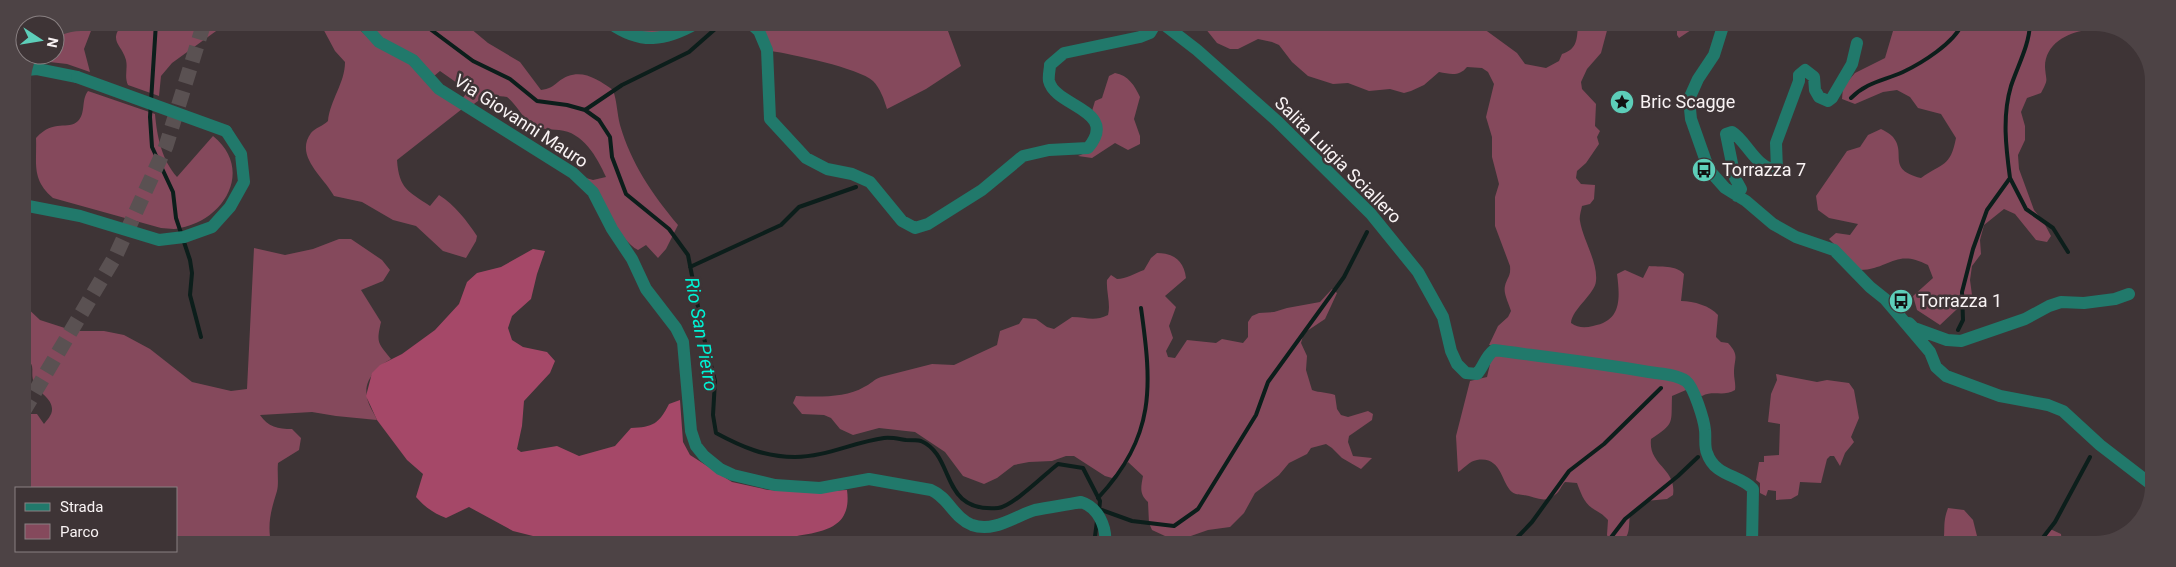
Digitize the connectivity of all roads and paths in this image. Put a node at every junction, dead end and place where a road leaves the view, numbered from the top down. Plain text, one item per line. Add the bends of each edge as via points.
1 (369, 31) edge
2 (625, 31) edge
3 (683, 31) edge
4 (759, 31) edge
5 (1151, 31) edge
6 (1172, 31) edge
7 (1722, 31) edge
8 (1857, 43) dead end
9 (33, 69) edge
10 (1736, 196) junction
11 (31, 207) edge
12 (2129, 294) dead end
13 (1896, 312) junction
14 (2145, 480) edge
15 (1105, 536) edge
16 (1752, 536) edge

1 - 15 street, Via Giovanni Mauro via 379,42 413,60 439,89 573,174 593,192 646,289 676,328 685,355 691,431 696,446 720,469 752,480 801,488 820,488 868,479 931,490 939,493 955,514 974,525 1004,524 1034,511 1081,502 1093,508 1104,526
2 - 3 street via 635,36 658,39
4 - 5 street via 767,50 770,119 806,158 827,169 870,182 902,221 915,228 928,224 982,190 1023,156 1050,150 1088,148 1096,139 1097,127 1089,114 1055,92 1049,81 1050,65 1064,53 1140,37
6 - 16 street, Salita Luigia Sciallero via 1276,121 1371,214 1418,272 1443,317 1457,364 1466,373 1477,374 1486,356 1494,350 1673,376 1686,381 1704,420 1706,452 1710,460 1720,471 1746,482 1753,489
7 - 10 street via 1714,55 1691,91 1689,110 1709,170
8 - 10 street via 1852,64 1828,101 1819,98 1814,77 1805,70 1799,75 1776,143 1777,170 1768,168 1747,150 1736,134 1726,134 1736,178 1742,189
9 - 11 street, bridge via 77,77 226,131 241,154 244,182 230,207 212,227 184,237 159,240 80,216
10 - 13 street via 1787,233 1834,250
12 - 13 street via 2084,303 2061,302 2025,319 1961,341 1947,340 1914,328
13 - 14 street via 1946,376 2000,396 2063,411

